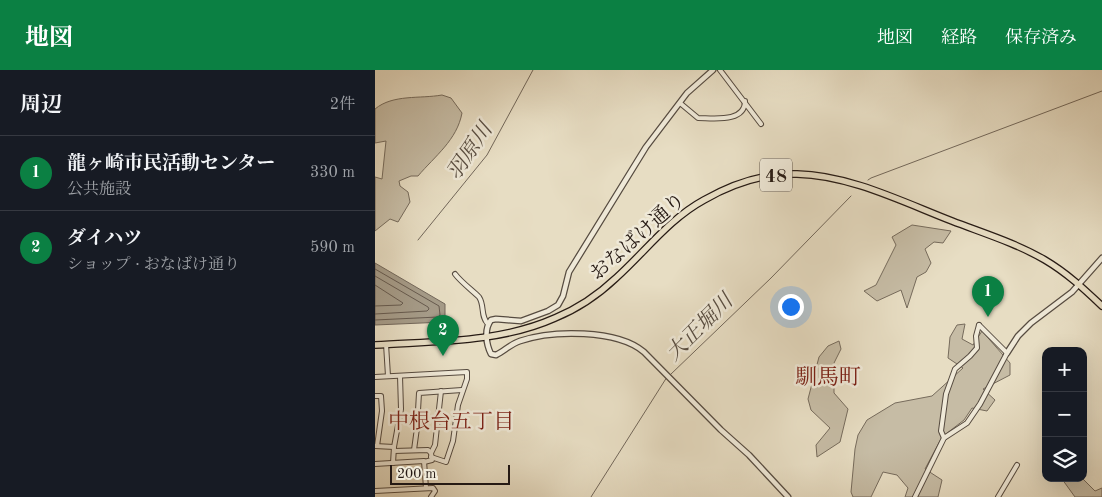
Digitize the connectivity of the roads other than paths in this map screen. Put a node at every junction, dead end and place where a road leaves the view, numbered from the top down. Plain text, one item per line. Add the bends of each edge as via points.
1 (713, 70) edge
2 (720, 70) edge
3 (745, 101) junction
4 (680, 103) junction
5 (761, 124) dead end
6 (1102, 258) edge
7 (455, 274) dead end
8 (1080, 285) junction
9 (1102, 306) edge
10 (488, 324) junction
11 (487, 337) junction
12 (386, 344) junction
13 (375, 345) edge
14 (1007, 353) junction
15 (388, 376) junction
16 (400, 376) junction
17 (375, 377) edge
18 (462, 390) junction
19 (441, 391) junction
20 (375, 396) edge
21 (944, 438) junction
22 (376, 446) edge
23 (394, 449) junction
24 (414, 450) junction
25 (431, 455) junction
26 (424, 462) junction
27 (393, 463) junction
28 (375, 464) edge
29 (1017, 465) dead end
30 (426, 488) junction
31 (375, 491) edge
32 (431, 497) edge
33 (788, 497) edge
34 (915, 497) edge
35 (998, 497) edge

1 - 4 street
2 - 3 street
3 - 4 street via 745,107 735,116 698,118
3 - 5 street
4 - 10 street via 646,147 569,272 558,305 521,321 496,319
6 - 8 street
7 - 10 street via 479,298 483,320
8 - 9 main road, おなばけ通り / 48
8 - 11 main road, おなばけ通り / 48 via 1047,261 1001,239 840,180 785,174 729,187 695,205 617,278 574,309 525,330
8 - 14 street via 1031,323
10 - 11 street
11 - 12 main road, おなばけ通り / 48
11 - 33 street via 488,349 496,355 517,342 574,333 607,337 638,347
12 - 13 main road, おなばけ通り / 48
12 - 15 street
14 - 21 street via 967,423
14 - 21 street via 979,324 977,348 955,369 946,394 941,431
15 - 16 street
15 - 17 street
16 - 18 street via 467,372
16 - 23 street via 401,409
18 - 19 street
18 - 25 street via 446,462
19 - 24 street via 419,393
19 - 25 street
20 - 22 street via 381,396 382,411
21 - 34 street
22 - 23 street
23 - 24 street
23 - 27 street
24 - 25 street via 429,450
25 - 26 street via 431,461
26 - 27 street
26 - 30 street
27 - 28 street
29 - 35 street
30 - 31 street
30 - 32 street via 435,491

